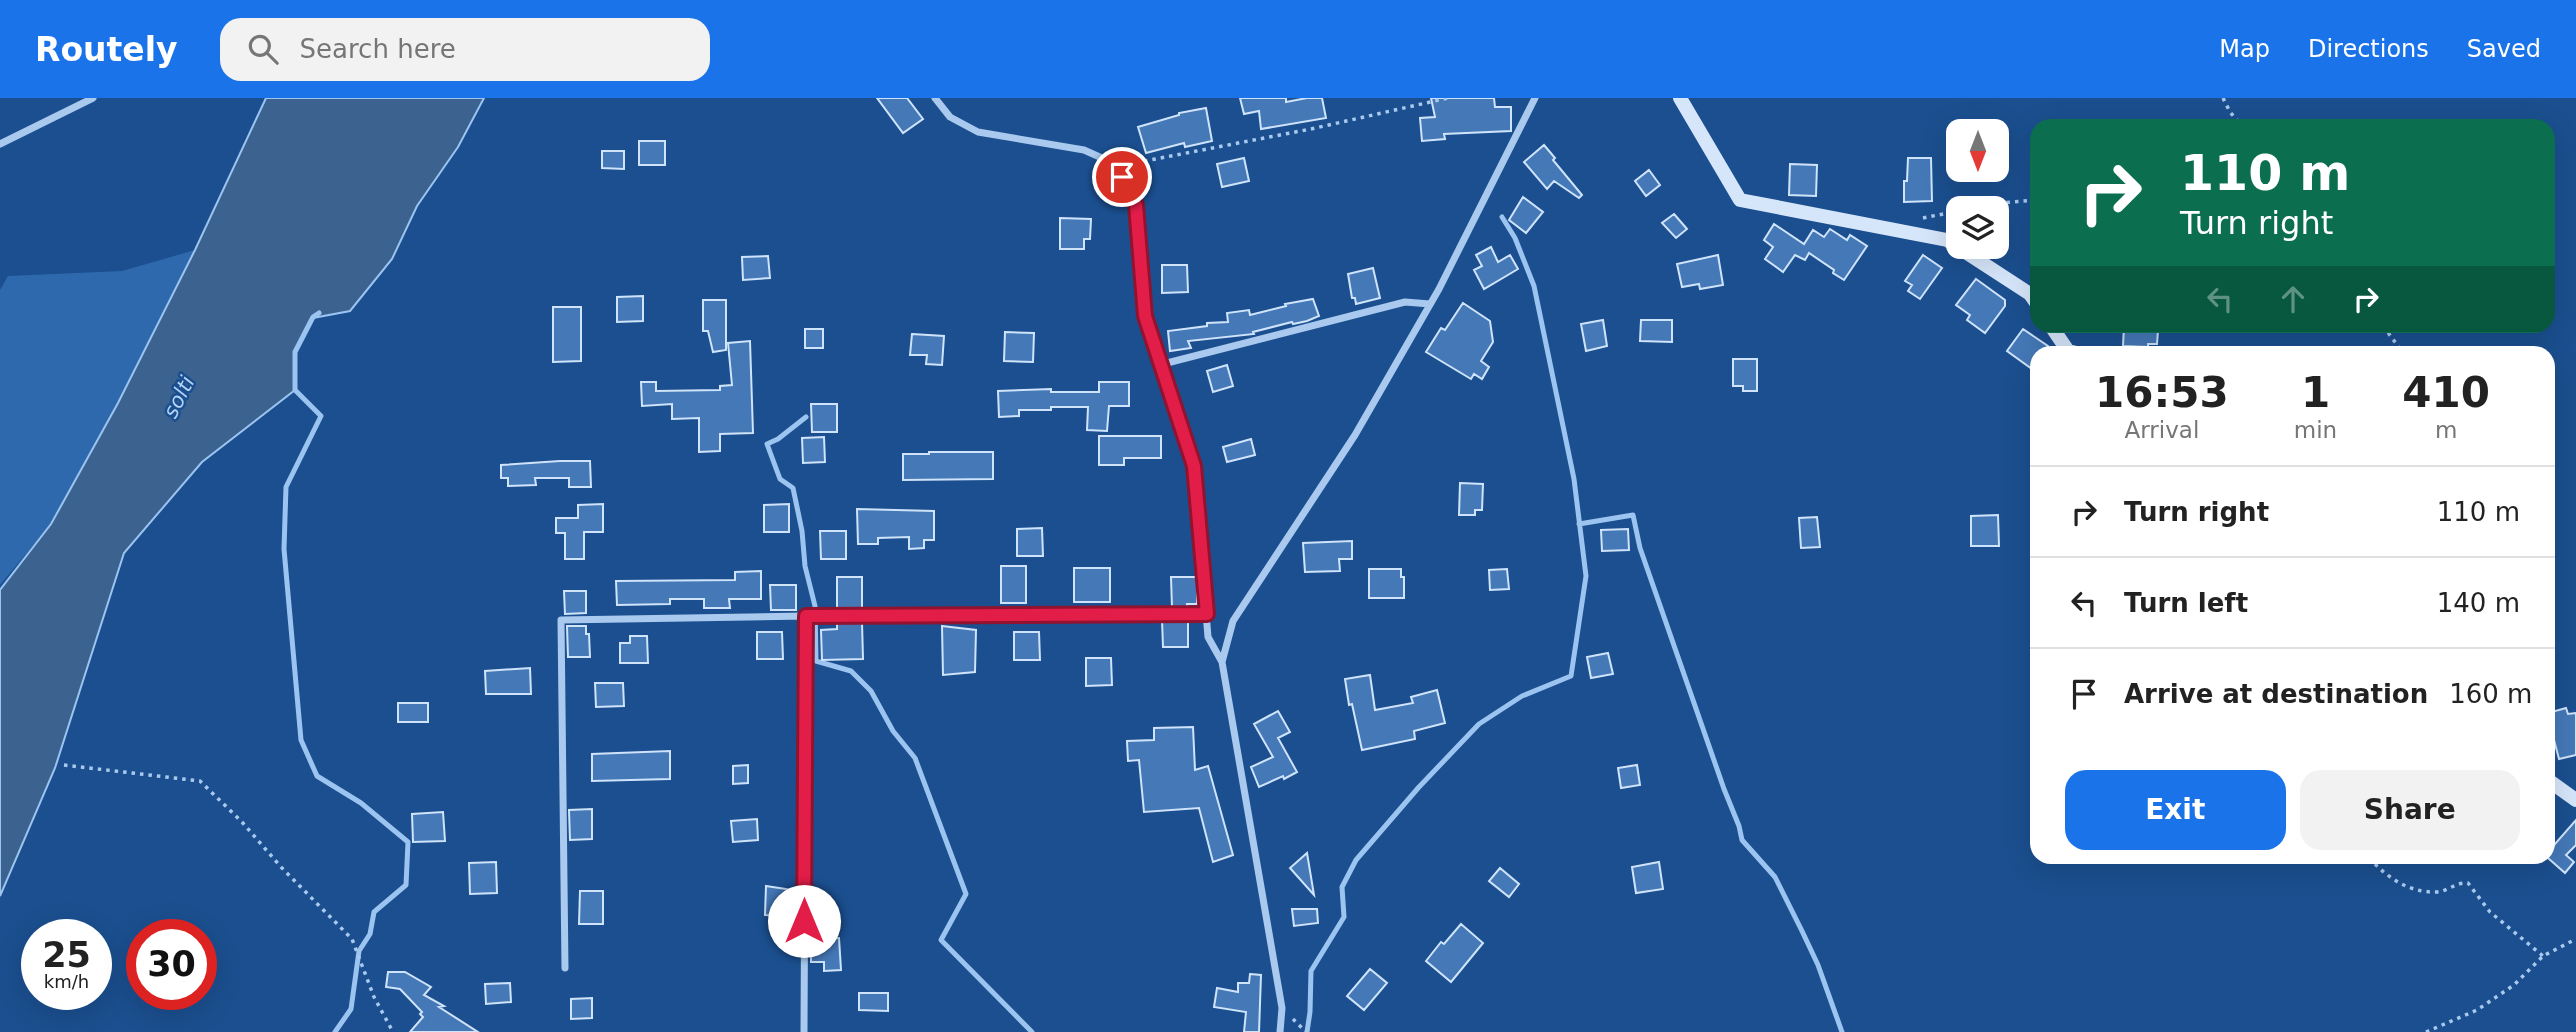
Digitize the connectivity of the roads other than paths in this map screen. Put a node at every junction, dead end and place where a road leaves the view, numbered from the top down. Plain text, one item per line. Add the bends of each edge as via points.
1 (93, 98) edge
2 (935, 98) edge
3 (1535, 98) edge
4 (1680, 98) edge
5 (0, 145) edge
6 (2030, 294) edge
7 (1430, 304) junction
8 (1163, 365) junction
9 (1207, 614) junction
10 (806, 616) junction
11 (1222, 662) junction
12 (2555, 785) edge
13 (2576, 800) edge
14 (565, 968) dead end
15 (804, 1032) edge
16 (1280, 1032) edge

1 - 5 street
2 - 8 street via 963,126 994,136 1084,150 1113,163 1136,205 1145,316
3 - 7 street
4 - 6 street via 1740,200 1947,240
7 - 8 street via 1405,302
7 - 11 street via 1355,435 1233,621
8 - 9 street via 1194,466
9 - 10 street
9 - 11 street via 1208,637
10 - 14 street via 561,620
10 - 15 street
11 - 16 street via 1282,1008
12 - 13 street

